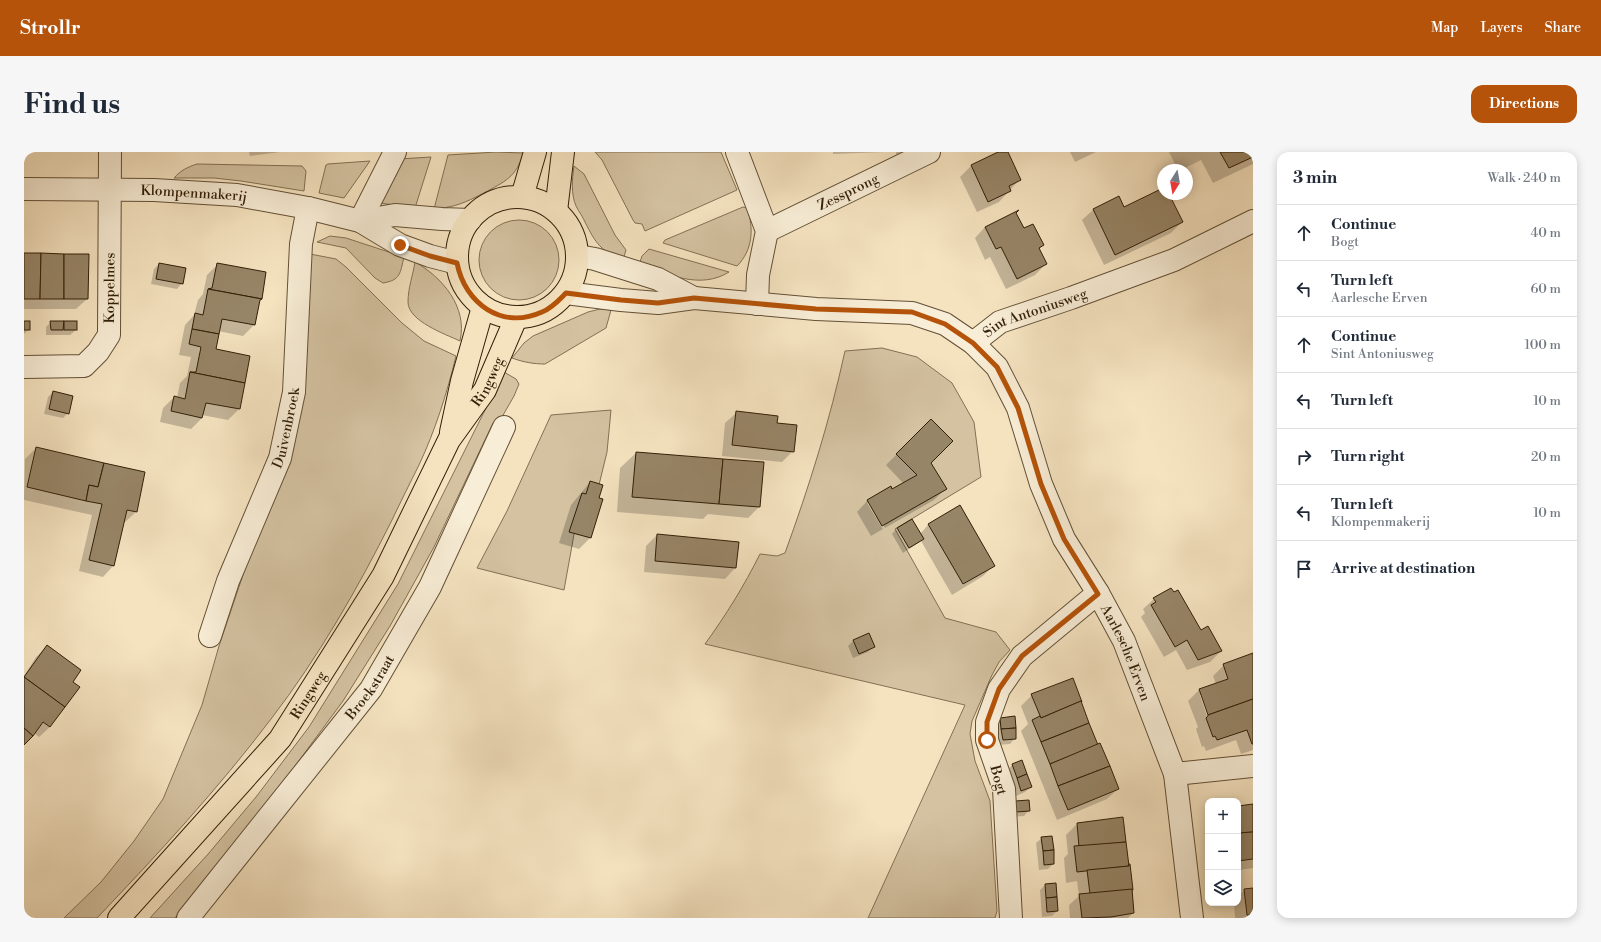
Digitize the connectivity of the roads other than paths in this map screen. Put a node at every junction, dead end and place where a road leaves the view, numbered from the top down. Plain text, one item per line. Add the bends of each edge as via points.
1 (110, 152) edge
2 (395, 152) edge
3 (535, 152) edge
4 (563, 152) edge
5 (737, 152) edge
6 (929, 152) edge
7 (24, 189) edge
8 (109, 190) junction
9 (522, 197) junction
10 (308, 208) junction
11 (556, 211) junction
12 (470, 220) junction
13 (360, 221) junction
14 (1253, 221) edge
15 (767, 231) junction
16 (578, 256) junction
17 (457, 263) junction
18 (566, 293) junction
19 (694, 298) junction
20 (758, 304) junction
21 (483, 307) junction
22 (516, 318) junction
23 (973, 343) junction
24 (24, 367) edge
25 (504, 427) dead end
26 (449, 440) junction
27 (1098, 594) junction
28 (210, 636) dead end
29 (1253, 766) edge
30 (1175, 774) junction
31 (120, 918) edge
32 (188, 918) edge
33 (1011, 918) edge
34 (1192, 918) edge

1 - 8 street
2 - 13 street
3 - 9 main road
4 - 11 main road
5 - 15 street
6 - 15 street, Zessprong
7 - 8 street, Klompenmakerij
8 - 10 street, Klompenmakerij via 237,195
8 - 24 street, Koppelmes via 109,335 98,352 84,366
9 - 11 main road via 533,199
9 - 12 main road via 498,200 478,211
10 - 13 street, Klompenmakerij
10 - 28 street, Duivenbroek via 301,244 294,392 280,458 228,581
11 - 16 main road via 572,231
12 - 13 street, Klompenmakerij via 395,215
12 - 17 main road via 459,240
13 - 17 street, Klompenmakerij via 400,245
14 - 23 street, Sint Antoniusweg via 1174,260 1000,322
15 - 20 street via 758,275
16 - 18 main road via 575,275
16 - 19 street, Sint Antoniusweg via 658,279
17 - 21 main road via 463,285
18 - 19 street, Sint Antoniusweg via 658,303
18 - 22 main road via 544,312
19 - 20 street, Sint Antoniusweg
20 - 23 street, Sint Antoniusweg via 912,312 945,324
21 - 22 main road via 497,314
21 - 26 main road, Ringweg via 462,381
22 - 26 main road, Ringweg via 485,390
23 - 27 street, Aarlesche Erven via 997,367 1018,408 1041,484 1064,539
25 - 32 street, Broekstraat via 430,587 370,689
26 - 31 main road, Ringweg via 383,576 280,739
27 - 30 street, Aarlesche Erven via 1124,641
27 - 33 street, Bogt via 1022,656 999,689 987,722 987,740 1004,789
29 - 30 street
30 - 34 street, Aarlesche Erven

